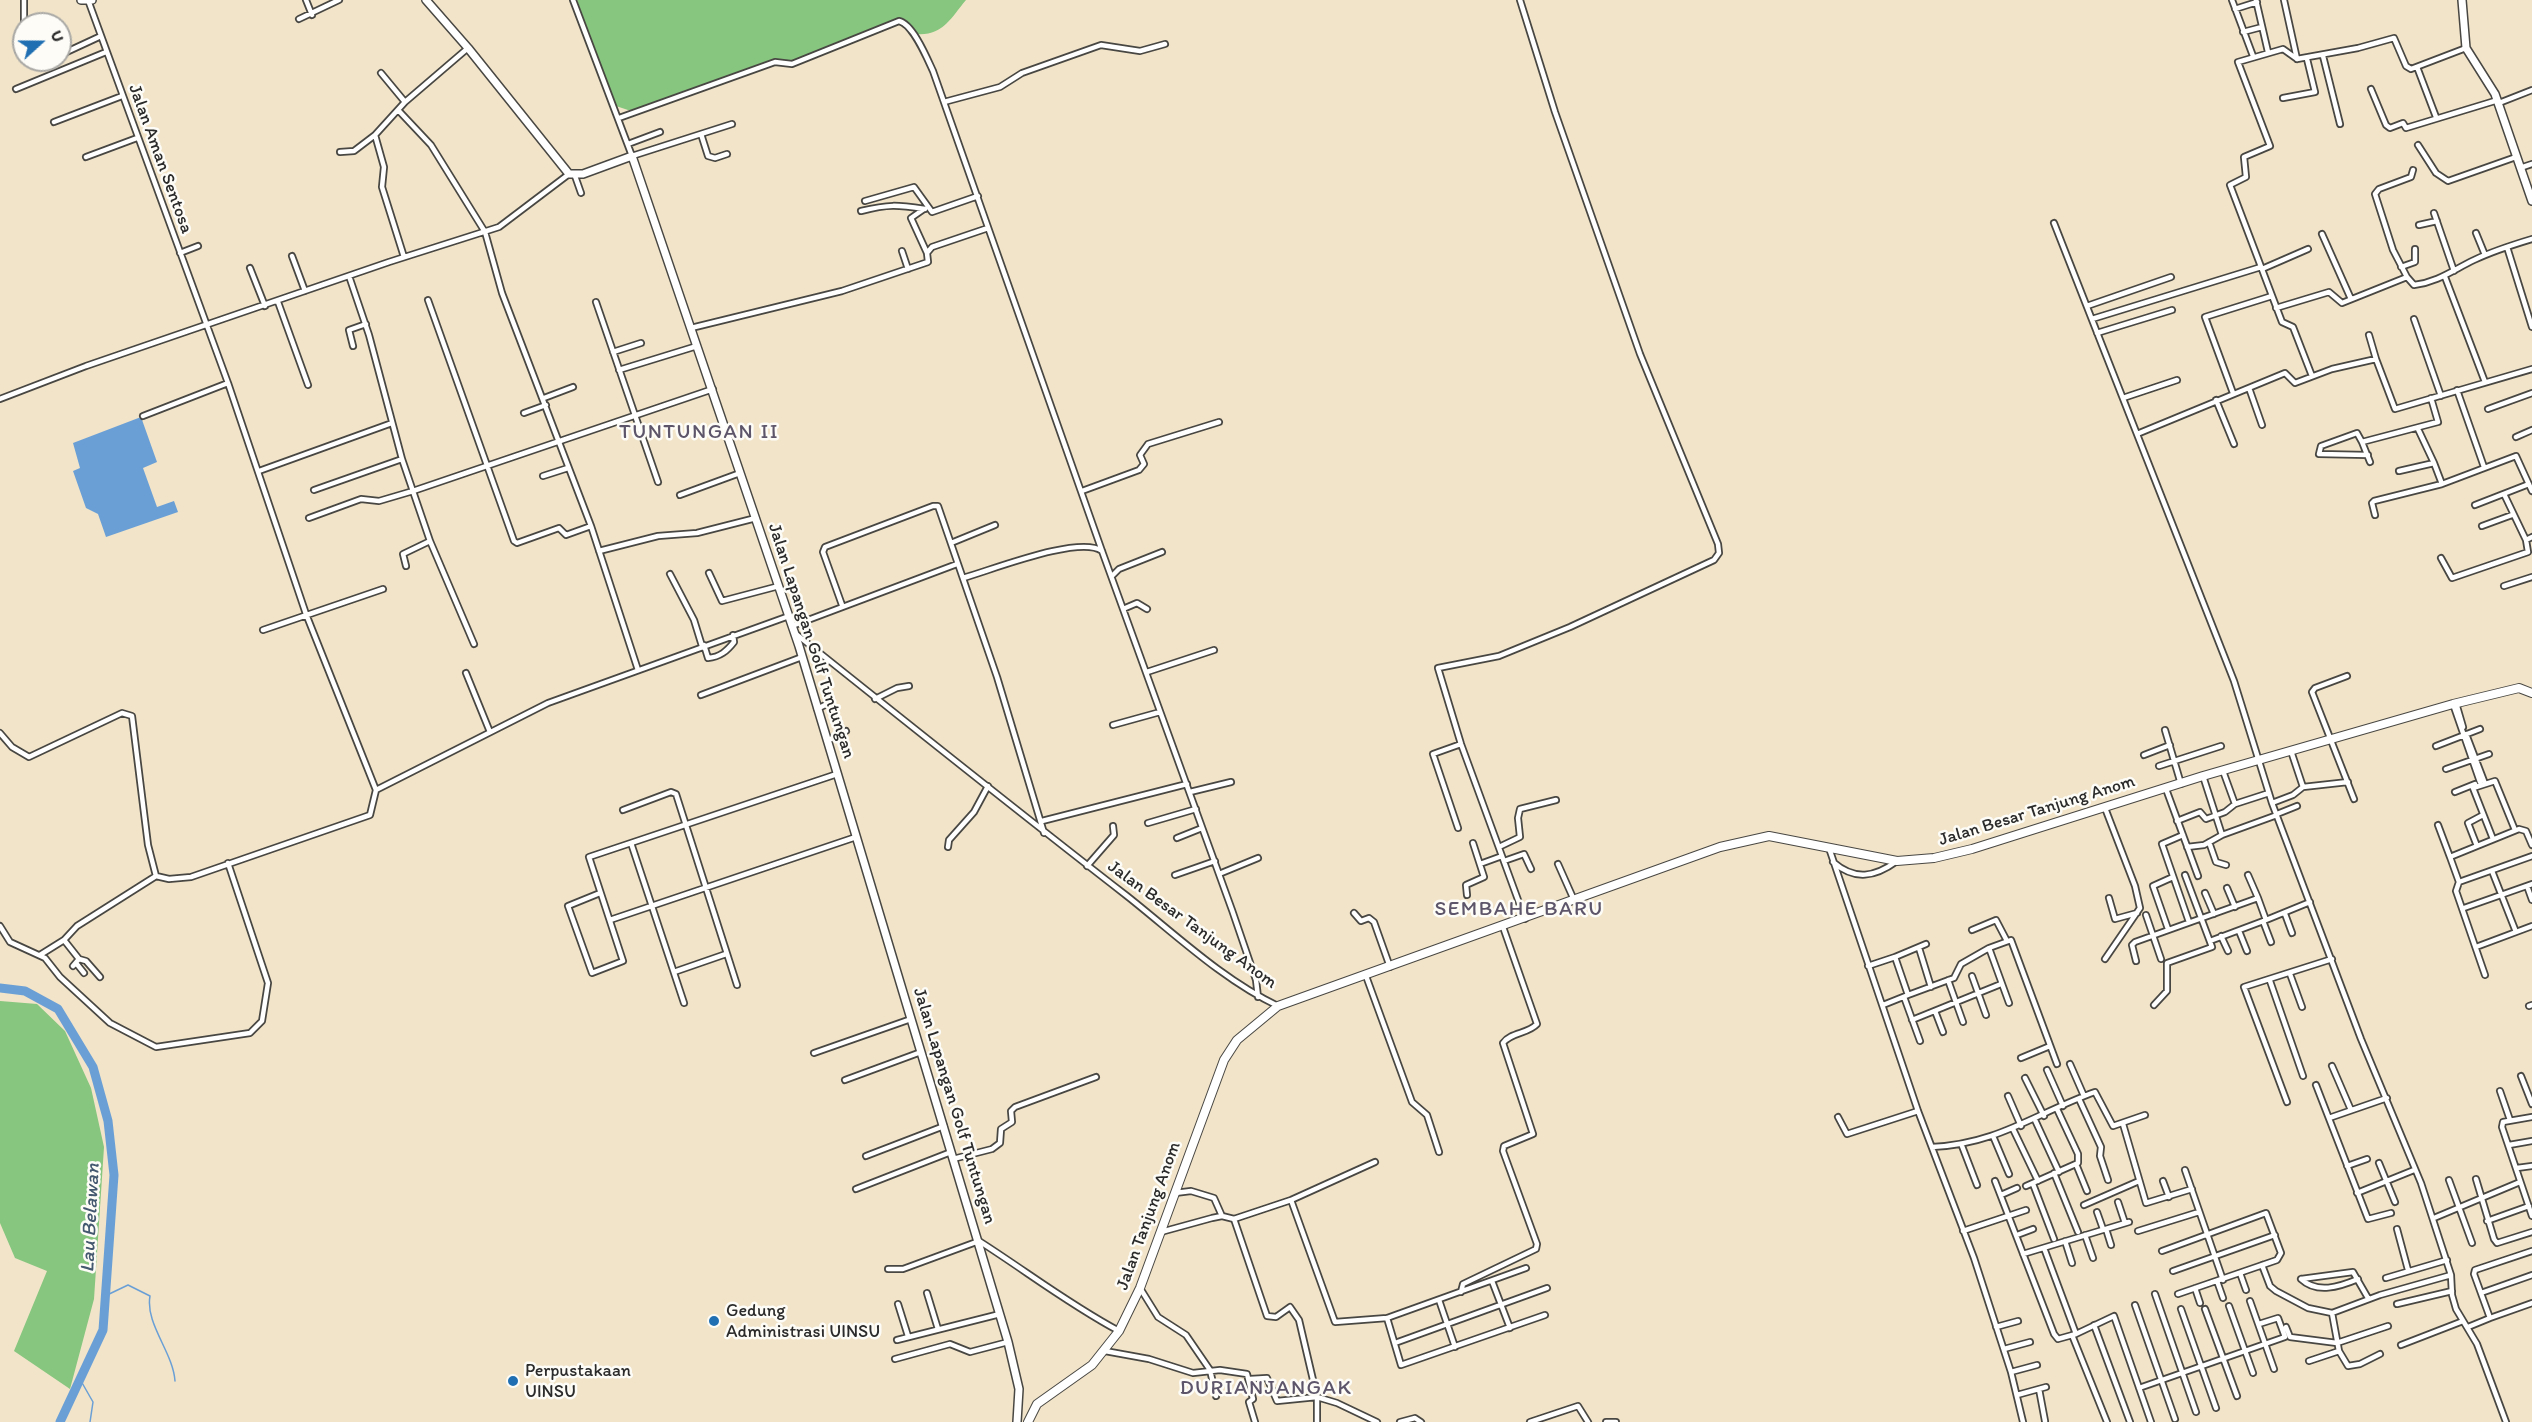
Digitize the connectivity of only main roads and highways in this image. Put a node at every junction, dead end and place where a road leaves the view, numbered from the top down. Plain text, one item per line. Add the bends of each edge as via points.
1 (2532, 693) edge
2 (1278, 1006) joint
3 (1028, 1422) edge

1 - 2 main road, Jalan Besar Tanjung Anom via 2519,688 2454,704 1934,858 1898,861 1758,836
2 - 3 main road, Jalan Tanjung Anom via 1237,1040 1224,1060 1140,1288 1119,1331 1106,1351 1082,1373 1044,1398

